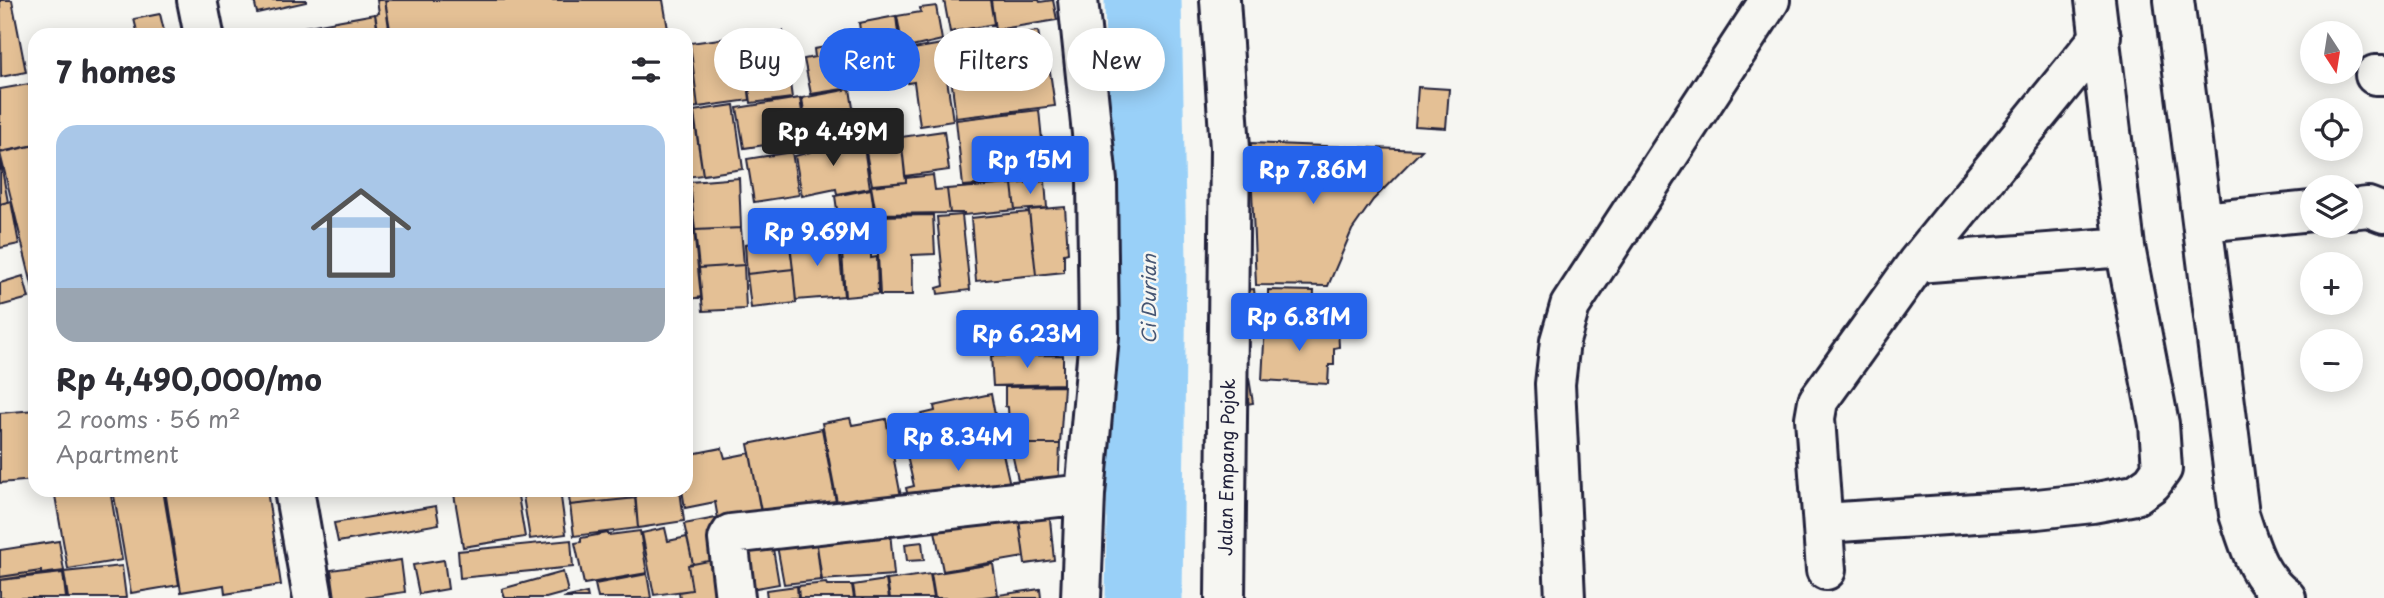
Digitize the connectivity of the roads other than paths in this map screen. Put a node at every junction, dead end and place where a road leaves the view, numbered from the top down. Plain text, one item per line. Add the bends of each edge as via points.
1 (197, 0) edge
2 (1078, 0) edge
3 (1220, 0) edge
4 (1770, 0) edge
5 (2174, 0) edge
6 (2098, 18) edge
7 (203, 28) edge
8 (2363, 208) edge
9 (2300, 212) edge
10 (2384, 213) edge
11 (2203, 222) junction
12 (2125, 247) junction
13 (1917, 263) junction
14 (1085, 494) junction
15 (295, 497) edge
16 (1824, 523) junction
17 (1826, 570) dead end
18 (312, 598) edge
19 (735, 598) edge
20 (1081, 598) edge
21 (1225, 598) edge
22 (1565, 598) edge
23 (2286, 598) edge

1 - 7 street
2 - 14 street via 1097,181 1098,337
3 - 21 street, Jalan Empang Pojok via 1230,148
4 - 22 street via 1570,306 1555,384
5 - 11 street
6 - 12 street
6 - 13 street
8 - 10 street
9 - 11 street
11 - 23 street via 2239,514 2265,578
12 - 13 street
12 - 16 street via 2159,424 2162,469 2152,483 2135,495 2092,503
13 - 16 street via 1818,401 1815,418
14 - 19 street via 731,534
14 - 20 street
15 - 18 street
16 - 17 street

